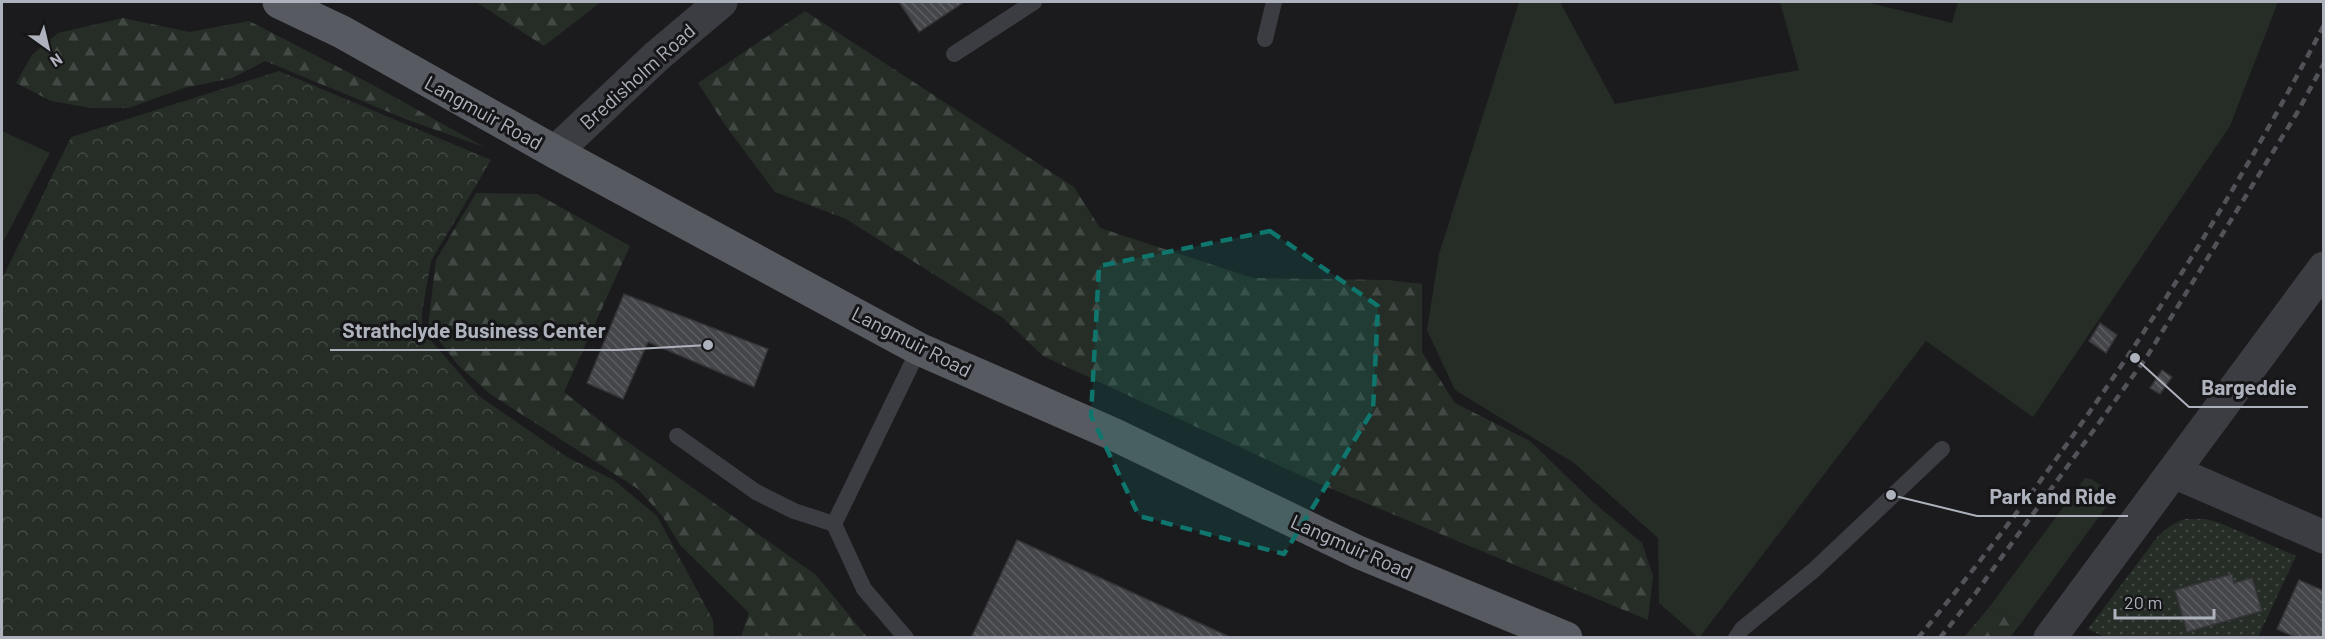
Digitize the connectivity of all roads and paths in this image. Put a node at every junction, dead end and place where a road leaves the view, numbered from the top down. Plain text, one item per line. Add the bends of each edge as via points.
1 (279, 2) edge
2 (721, 2) edge
3 (1034, 2) edge
4 (1274, 2) edge
5 (1265, 39) dead end
6 (954, 54) dead end
7 (555, 152) junction
8 (2324, 268) edge
9 (919, 349) junction
10 (677, 436) dead end
11 (1942, 449) dead end
12 (2174, 472) junction
13 (834, 524) junction
14 (2324, 537) edge
15 (906, 638) edge
16 (1566, 638) edge
17 (1736, 638) edge
18 (2050, 638) edge

1 - 7 main road, Langmuir Road via 342,32
2 - 7 street, Bredisholm Road
3 - 6 lane
4 - 5 lane
7 - 9 main road, Langmuir Road
8 - 12 street
9 - 13 lane
9 - 16 main road, Langmuir Road via 1113,434 1358,552
10 - 13 lane via 756,492 794,511
11 - 17 lane
12 - 14 street
12 - 18 street
13 - 15 lane via 864,589

